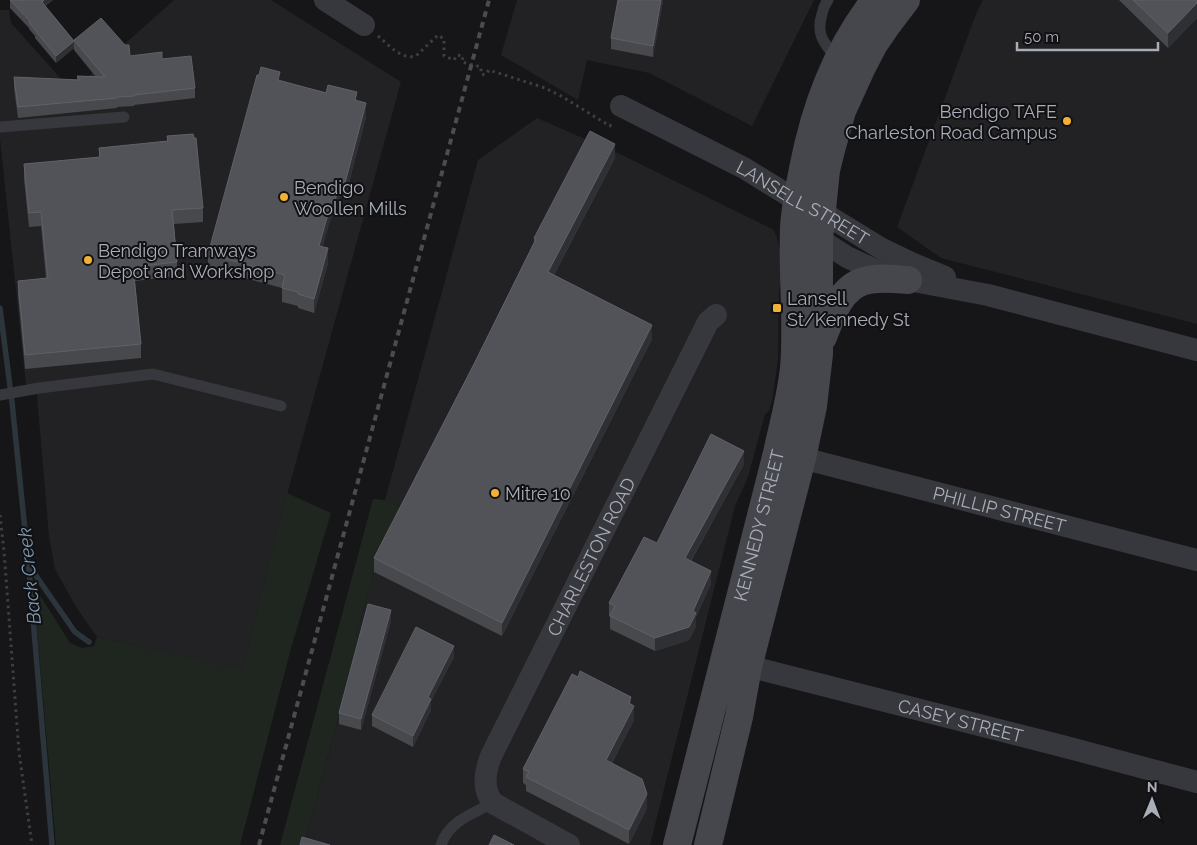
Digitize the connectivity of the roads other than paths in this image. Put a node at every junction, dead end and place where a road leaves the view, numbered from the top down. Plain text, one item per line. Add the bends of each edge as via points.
1 (325, 0) edge
2 (828, 0) edge
3 (875, 0) edge
4 (906, 0) edge
5 (364, 25) road end
6 (837, 60) junction
7 (621, 106) road end
8 (124, 117) dead end
9 (0, 127) edge
10 (808, 216) junction
11 (908, 280) junction
12 (988, 295) junction
13 (716, 315) dead end
14 (819, 346) junction
15 (1197, 350) edge
16 (0, 395) edge
17 (281, 406) dead end
18 (802, 458) junction
19 (1197, 560) edge
20 (736, 663) junction
21 (1197, 782) edge
22 (493, 804) junction
23 (441, 845) edge
24 (569, 845) edge
25 (677, 845) edge
26 (708, 845) edge

1 - 5 street
2 - 6 lane via 820,19 819,32
3 - 6 street
4 - 10 street via 874,44 842,111 826,170
6 - 10 street via 805,156
7 - 10 street, LANSELL STREET via 744,168
8 - 9 lane
10 - 11 street, LANSELL STREET via 847,256
10 - 12 street, LANSELL STREET
10 - 14 street, KENNEDY STREET
10 - 20 street, KENNEDY STREET via 794,231 794,370
11 - 12 street, LANSELL STREET
11 - 14 street via 862,281 852,287 836,307
12 - 15 street, LANSELL STREET
13 - 22 street, CHARLESTON ROAD via 708,322 491,756 486,775 487,793
14 - 18 street, KENNEDY STREET via 813,406
16 - 17 lane via 153,374
18 - 19 street, PHILLIP STREET
18 - 20 street, KENNEDY STREET
20 - 21 street, CASEY STREET
20 - 25 street, KENNEDY STREET
20 - 26 street, KENNEDY STREET via 739,717
22 - 23 lane via 457,822 446,833
22 - 24 street

